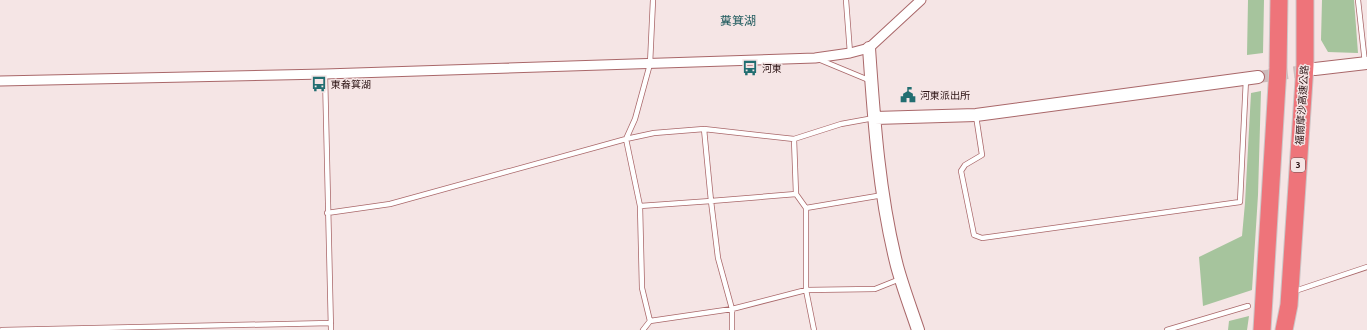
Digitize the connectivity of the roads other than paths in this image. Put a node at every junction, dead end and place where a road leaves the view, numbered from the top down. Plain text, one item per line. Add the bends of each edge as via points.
1 (653, 0) edge
2 (846, 0) edge
3 (921, 0) edge
4 (1279, 0) edge
5 (1305, 0) edge
6 (1312, 0) edge
7 (1358, 0) edge
8 (869, 48) junction
9 (850, 53) junction
10 (815, 58) junction
11 (650, 64) junction
12 (1366, 65) edge
13 (1310, 67) junction
14 (325, 74) junction
15 (1252, 78) joint
16 (0, 81) edge
17 (872, 82) junction
18 (976, 114) junction
19 (874, 118) junction
20 (704, 129) junction
21 (626, 139) junction
22 (794, 139) junction
23 (796, 194) junction
24 (883, 195) junction
25 (711, 201) junction
26 (640, 206) junction
27 (806, 208) junction
28 (327, 213) junction
29 (1367, 267) edge
30 (901, 279) junction
31 (806, 290) junction
32 (1298, 290) dead end
33 (1248, 306) dead end
34 (732, 309) junction
35 (650, 321) junction
36 (331, 323) junction
37 (2, 330) edge
38 (331, 330) edge
39 (643, 330) edge
40 (732, 330) edge
41 (814, 330) edge
42 (918, 330) edge
43 (1167, 330) edge
44 (1262, 330) edge
45 (1284, 330) edge

1 - 11 lane
2 - 9 lane
3 - 8 street
4 - 44 highway via 1278,68
5 - 13 highway, 福爾摩沙高速公路 / 3
6 - 13 highway
7 - 12 lane
8 - 9 street
8 - 17 street
9 - 10 street
10 - 11 street
10 - 17 lane
11 - 14 street
11 - 21 lane via 635,119
12 - 13 street
13 - 45 highway, 福爾摩沙高速公路 / 3 via 1289,305
14 - 16 street
14 - 28 lane
15 - 18 street
15 - 18 lane via 1240,202 982,238 974,235 961,171 965,165 982,155
17 - 19 street
18 - 19 street
19 - 22 lane via 841,124
19 - 24 street
20 - 21 lane via 654,132
20 - 22 lane
20 - 25 lane
21 - 26 lane
21 - 28 lane via 390,204
22 - 23 lane
23 - 25 lane
23 - 27 lane
24 - 27 lane
24 - 30 street
25 - 26 lane
25 - 34 lane via 718,258
26 - 35 lane via 642,288
27 - 31 lane
28 - 36 lane
29 - 32 lane
30 - 31 lane via 875,289
30 - 42 street
31 - 34 lane
31 - 41 lane
33 - 43 lane
34 - 35 lane
34 - 40 lane
35 - 39 lane
36 - 37 lane
36 - 38 lane

